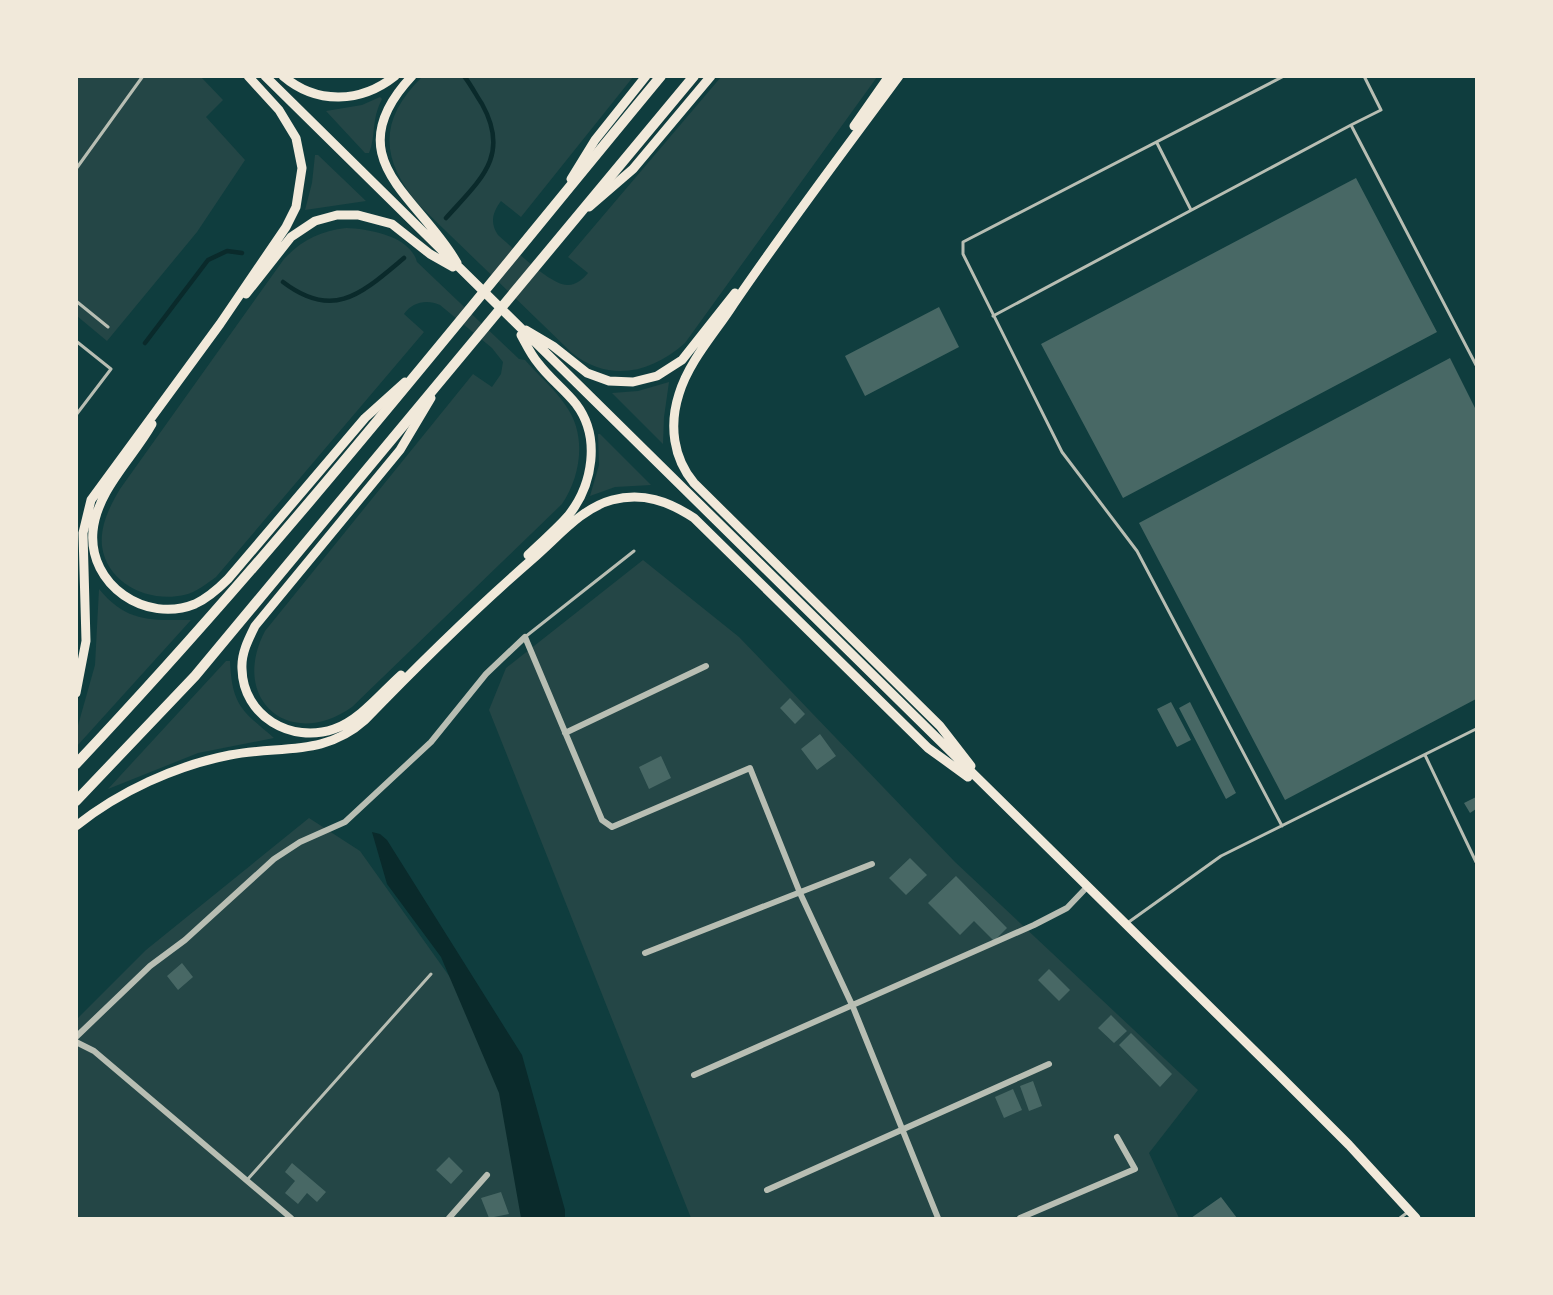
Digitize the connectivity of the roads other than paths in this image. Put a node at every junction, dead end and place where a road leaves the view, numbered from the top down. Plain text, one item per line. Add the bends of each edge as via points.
1 (143, 76) edge
2 (248, 76) edge
3 (265, 76) edge
4 (283, 76) edge
5 (395, 76) edge
6 (412, 76) edge
7 (646, 76) edge
8 (661, 76) edge
9 (694, 76) edge
10 (711, 76) edge
11 (889, 76) edge
12 (899, 76) edge
13 (1284, 76) edge
14 (1364, 76) edge
15 (1351, 125) junction
16 (1157, 143) junction
17 (76, 169) edge
18 (825, 175) junction
19 (558, 200) junction
20 (1191, 210) junction
21 (578, 216) junction
22 (758, 267) junction
23 (463, 273) junction
24 (76, 301) edge
25 (993, 316) junction
26 (514, 323) junction
27 (220, 324) junction
28 (108, 327) dead end
29 (76, 341) edge
30 (1476, 354) edge
31 (1472, 356) junction
32 (1476, 365) edge
33 (415, 372) junction
34 (435, 390) junction
35 (171, 392) junction
36 (76, 415) edge
37 (634, 551) dead end
38 (491, 596) junction
39 (525, 637) junction
40 (440, 643) junction
41 (706, 666) dead end
42 (76, 693) edge
43 (1476, 729) edge
44 (565, 732) junction
45 (1425, 755) junction
46 (76, 764) edge
47 (993, 794) junction
48 (76, 801) edge
49 (76, 826) edge
50 (1282, 826) junction
51 (1476, 862) edge
52 (872, 864) dead end
53 (1088, 887) junction
54 (800, 893) junction
55 (1125, 925) junction
56 (645, 953) dead end
57 (431, 974) dead end
58 (854, 1007) junction
59 (76, 1037) edge
60 (76, 1042) edge
61 (1049, 1064) dead end
62 (694, 1075) dead end
63 (901, 1128) junction
64 (1117, 1137) dead end
65 (487, 1175) dead end
66 (247, 1180) junction
67 (767, 1190) dead end
68 (1409, 1210) junction
69 (291, 1218) edge
70 (449, 1218) edge
71 (938, 1218) edge
72 (1020, 1218) edge
73 (1400, 1218) edge
74 (1416, 1218) edge

1 - 17 lane
2 - 27 main road via 279,110 296,138 302,182 286,227
3 - 23 main road
4 - 5 main road via 314,94 339,98 371,91
6 - 23 main road via 392,99 383,120 381,145 385,164 395,185 443,238
7 - 19 main road via 595,140
8 - 19 highway
9 - 21 highway
10 - 21 main road via 633,169
11 - 18 main road
12 - 18 main road
13 - 16 lane
14 - 15 lane via 1381,110
15 - 20 lane
15 - 31 lane
16 - 20 lane
16 - 25 lane via 963,242 963,254
18 - 22 main road
19 - 33 highway
20 - 25 lane
21 - 34 highway
22 - 26 main road via 682,360 646,380 620,382 596,377
22 - 47 main road via 684,381 674,424 679,463 704,494 940,726
23 - 26 main road
23 - 27 main road via 381,220 349,214 325,217 291,237
24 - 28 lane
25 - 50 lane via 1062,452 1137,551
26 - 38 main road via 537,363 581,412 590,435 591,458 578,503
26 - 47 main road
27 - 35 main road
29 - 36 lane via 111,369
30 - 31 lane
31 - 32 lane
33 - 35 main road via 365,418 218,589 184,607 156,608 130,600 110,585 96,560 93,539 107,491
33 - 46 highway via 299,516 176,658
34 - 40 main road via 400,450 255,626 243,658 243,680 251,702 276,726 302,734 326,732 353,718
34 - 48 highway via 195,676
35 - 42 main road via 98,488 88,509 83,541 86,641
37 - 39 lane
38 - 40 main road
38 - 47 main road via 593,507 633,497 664,502 694,518 928,748
39 - 44 street
39 - 59 street via 486,674 431,742 345,822 300,842 274,859 185,940 150,966
40 - 49 main road via 365,720 342,737 320,746 246,752 200,763 141,786
41 - 44 street
43 - 45 lane
44 - 54 street via 602,820 612,827 750,768
45 - 50 lane
45 - 51 lane
47 - 53 main road
50 - 55 lane via 1221,856
52 - 54 street
53 - 55 main road
53 - 58 street via 1067,908
54 - 56 street
54 - 58 street
55 - 68 main road via 1349,1145
57 - 66 lane
58 - 62 street
58 - 63 street
60 - 66 street via 94,1051
61 - 63 street
63 - 67 street
63 - 71 street
64 - 72 street via 1136,1169
65 - 70 street
66 - 69 street
68 - 73 lane
68 - 74 main road

